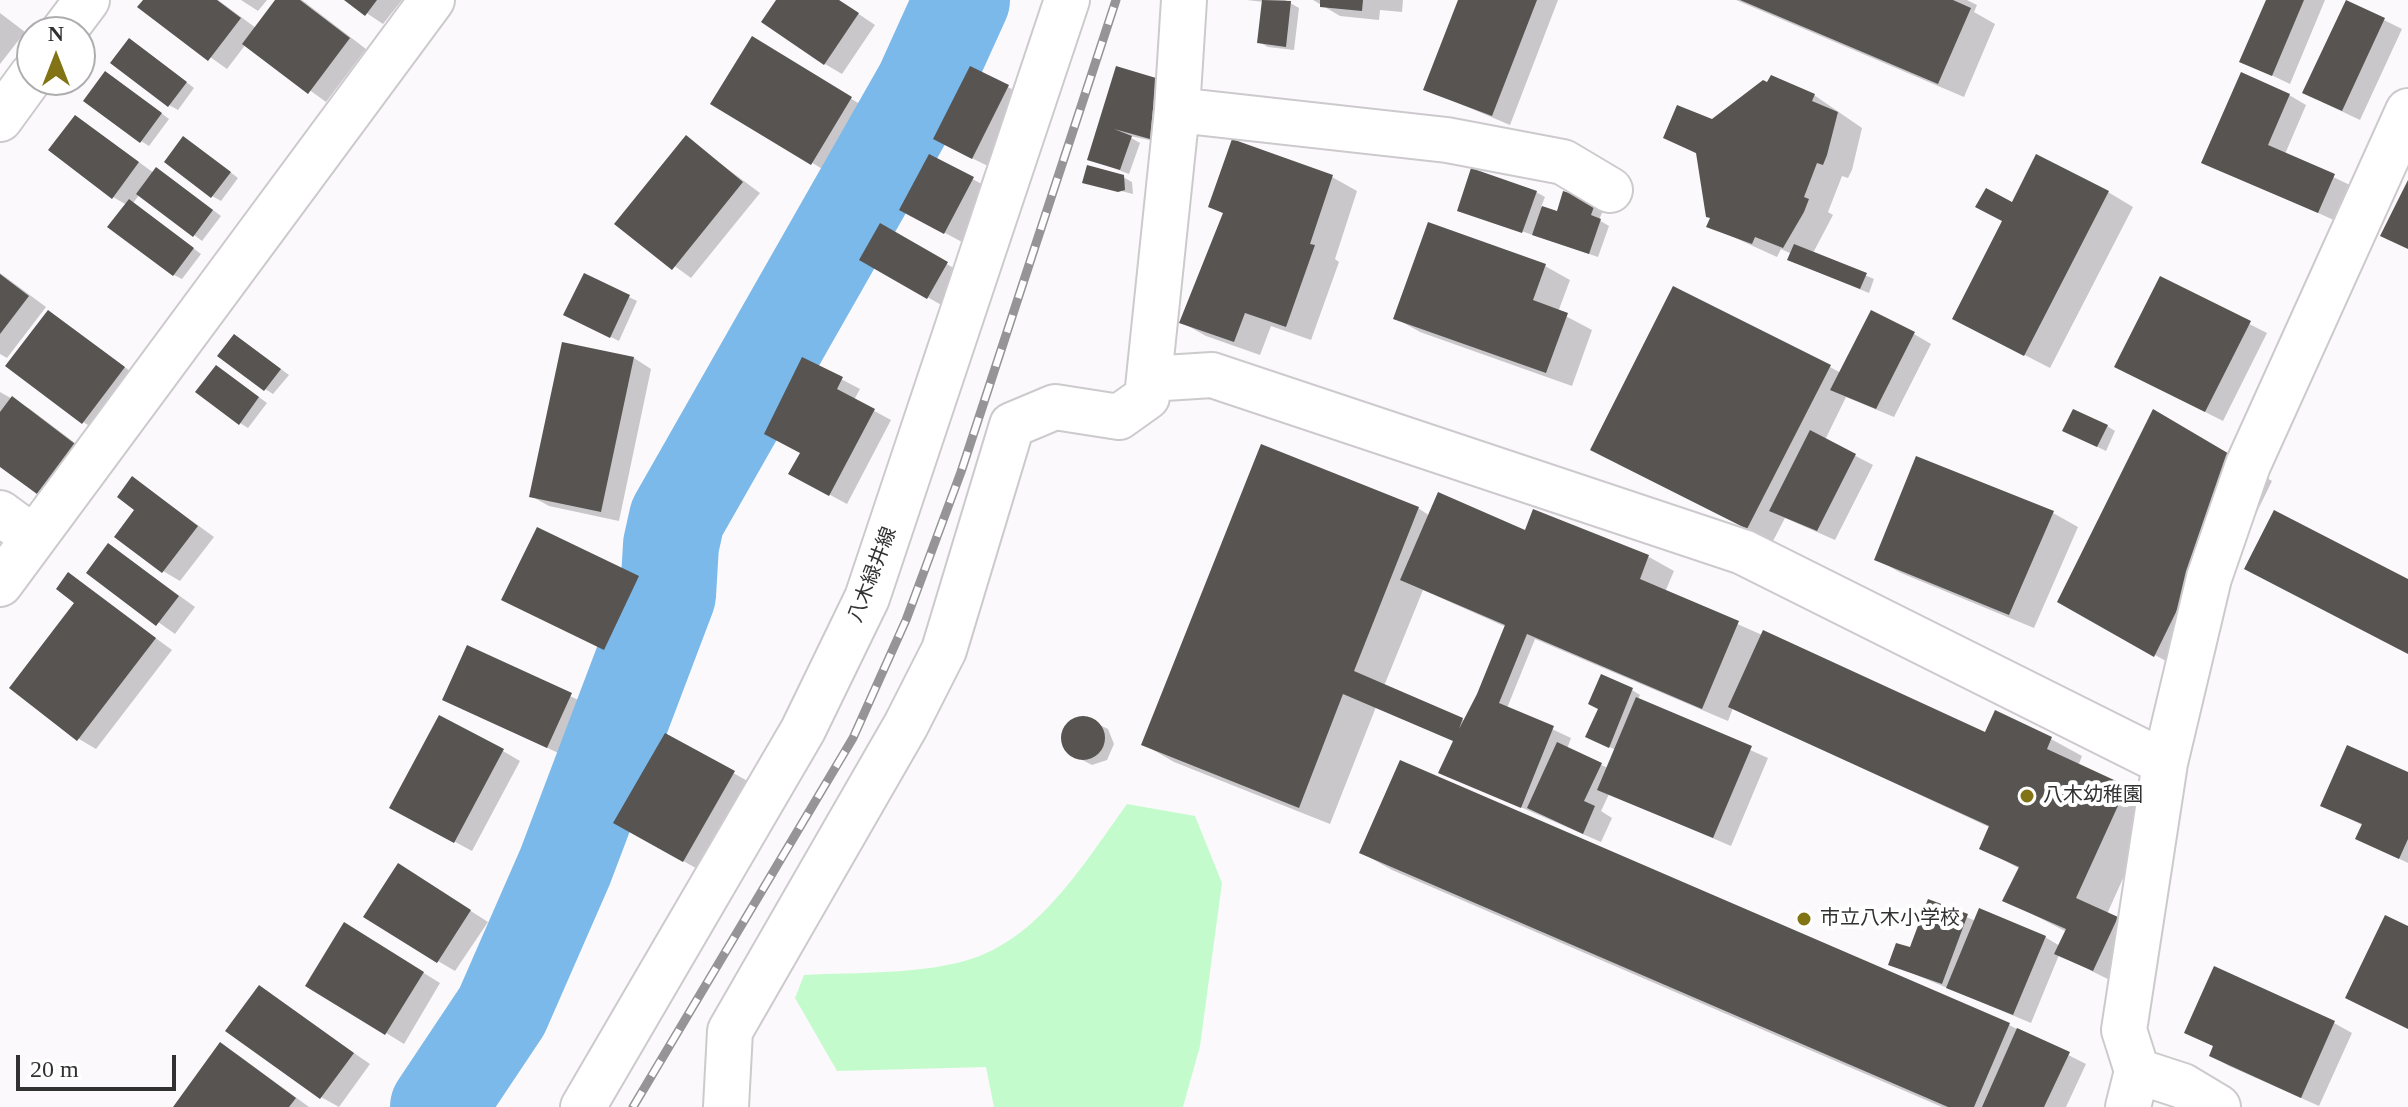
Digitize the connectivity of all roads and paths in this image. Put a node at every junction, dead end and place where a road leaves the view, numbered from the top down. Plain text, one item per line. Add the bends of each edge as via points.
1 (432, 0) edge
2 (1067, 0) edge
3 (1184, 0) edge
4 (17, 96) edge
5 (1177, 110) junction
6 (2408, 111) edge
7 (0, 119) edge
8 (1610, 190) dead end
9 (1149, 379) junction
10 (17, 525) edge
11 (0, 584) edge
12 (2165, 763) junction
13 (2132, 1089) edge
14 (583, 1107) edge
15 (726, 1107) edge
16 (2218, 1107) edge

1 - 10 street
2 - 14 street, 八木緑井線 via 867,598 803,730
3 - 5 street
4 - 7 street
5 - 8 street via 1490,148 1563,162
5 - 9 street
6 - 12 street via 2248,465 2209,578
9 - 12 street via 1212,375 1743,552
9 - 15 street via 1147,397 1119,417 1055,407 1012,425 944,650 730,1031
10 - 11 street
12 - 13 street via 2124,1030
13 - 16 street via 2183,1086

